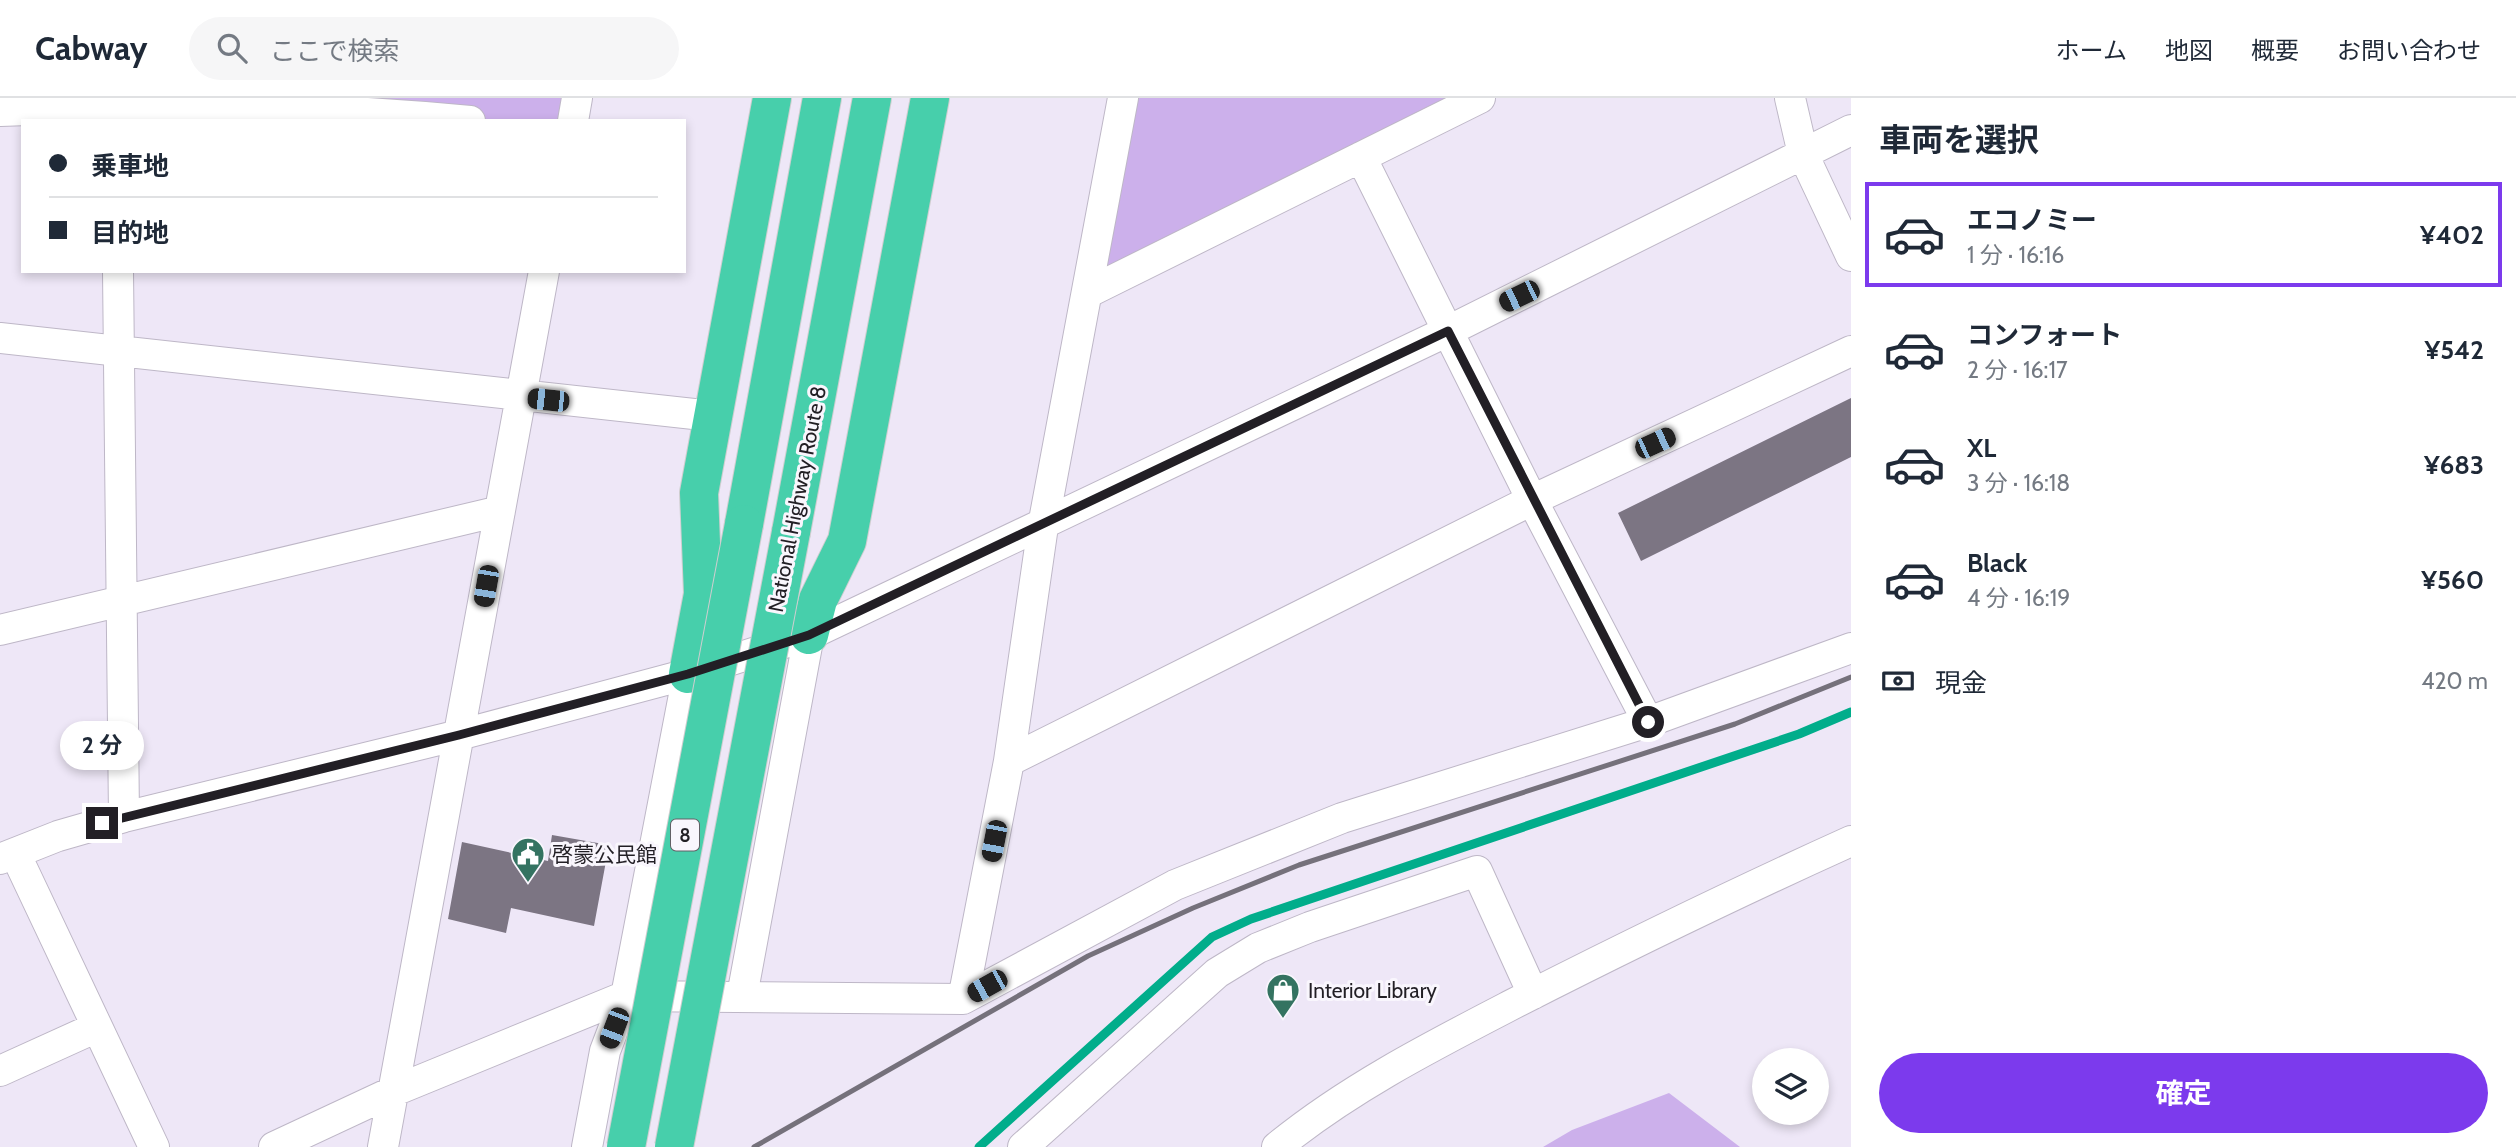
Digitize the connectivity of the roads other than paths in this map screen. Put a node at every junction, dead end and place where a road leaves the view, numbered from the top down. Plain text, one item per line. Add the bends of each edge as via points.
1 (577, 98) edge
2 (772, 98) edge
3 (822, 98) edge
4 (872, 98) edge
5 (930, 98) edge
6 (1123, 98) edge
7 (1479, 98) edge
8 (1790, 98) edge
9 (190, 103) edge
10 (367, 105) edge
11 (0, 111) edge
12 (115, 113) edge
13 (457, 119) edge
14 (573, 119) edge
15 (1851, 130) edge
16 (1803, 154) junction
17 (1361, 157) junction
18 (1851, 256) edge
19 (118, 273) edge
20 (544, 273) edge
21 (1087, 293) junction
22 (1448, 331) junction
23 (0, 338) edge
24 (119, 350) junction
25 (1851, 351) edge
26 (521, 397) junction
27 (712, 416) junction
28 (1532, 500) junction
29 (500, 511) junction
30 (1042, 526) junction
31 (121, 599) junction
32 (0, 630) edge
33 (809, 635) junction
34 (1851, 648) edge
35 (688, 674) junction
36 (1648, 722) junction
37 (459, 735) junction
38 (1009, 761) junction
39 (124, 817) junction
40 (1847, 852) edge
41 (7, 856) edge
42 (1533, 994) junction
43 (626, 996) junction
44 (742, 996) junction
45 (963, 999) junction
46 (97, 1027) junction
47 (0, 1071) edge
48 (394, 1091) junction
49 (154, 1147) edge
50 (274, 1147) edge
51 (383, 1147) edge
52 (587, 1147) edge
53 (626, 1147) edge
54 (674, 1147) edge
55 (1023, 1147) edge
56 (1277, 1147) edge

1 - 14 street
2 - 27 highway
3 - 53 highway, 8, bridge
4 - 54 highway, National Highway Route 8 / 8, bridge
5 - 33 highway via 847,541 818,600
6 - 21 street
7 - 17 street
8 - 16 street
9 - 10 street
9 - 12 street
10 - 13 street
11 - 12 street
15 - 16 street
16 - 18 street
16 - 22 street
17 - 21 street
17 - 22 street
19 - 24 street
20 - 26 street
21 - 30 street
22 - 28 street
22 - 30 street
23 - 24 street
24 - 26 street
24 - 31 street
25 - 28 street
26 - 27 street
26 - 29 street
27 - 35 highway via 699,493 703,594
28 - 36 street
28 - 38 street
29 - 31 street
29 - 37 street
30 - 33 street
30 - 38 street
31 - 32 street
31 - 39 street
33 - 35 street
33 - 44 street
34 - 36 street
35 - 37 street
35 - 43 street
36 - 45 street via 1342,818 1175,885
37 - 39 street
37 - 48 street
38 - 45 street
39 - 41 street
40 - 42 street via 1614,951
41 - 46 street
42 - 55 street via 1477,871 1258,948 1217,973
42 - 56 street via 1359,1089
43 - 44 street
43 - 48 street
43 - 52 street via 605,1051
44 - 45 street
46 - 47 street
46 - 49 street
48 - 50 street
48 - 51 street

